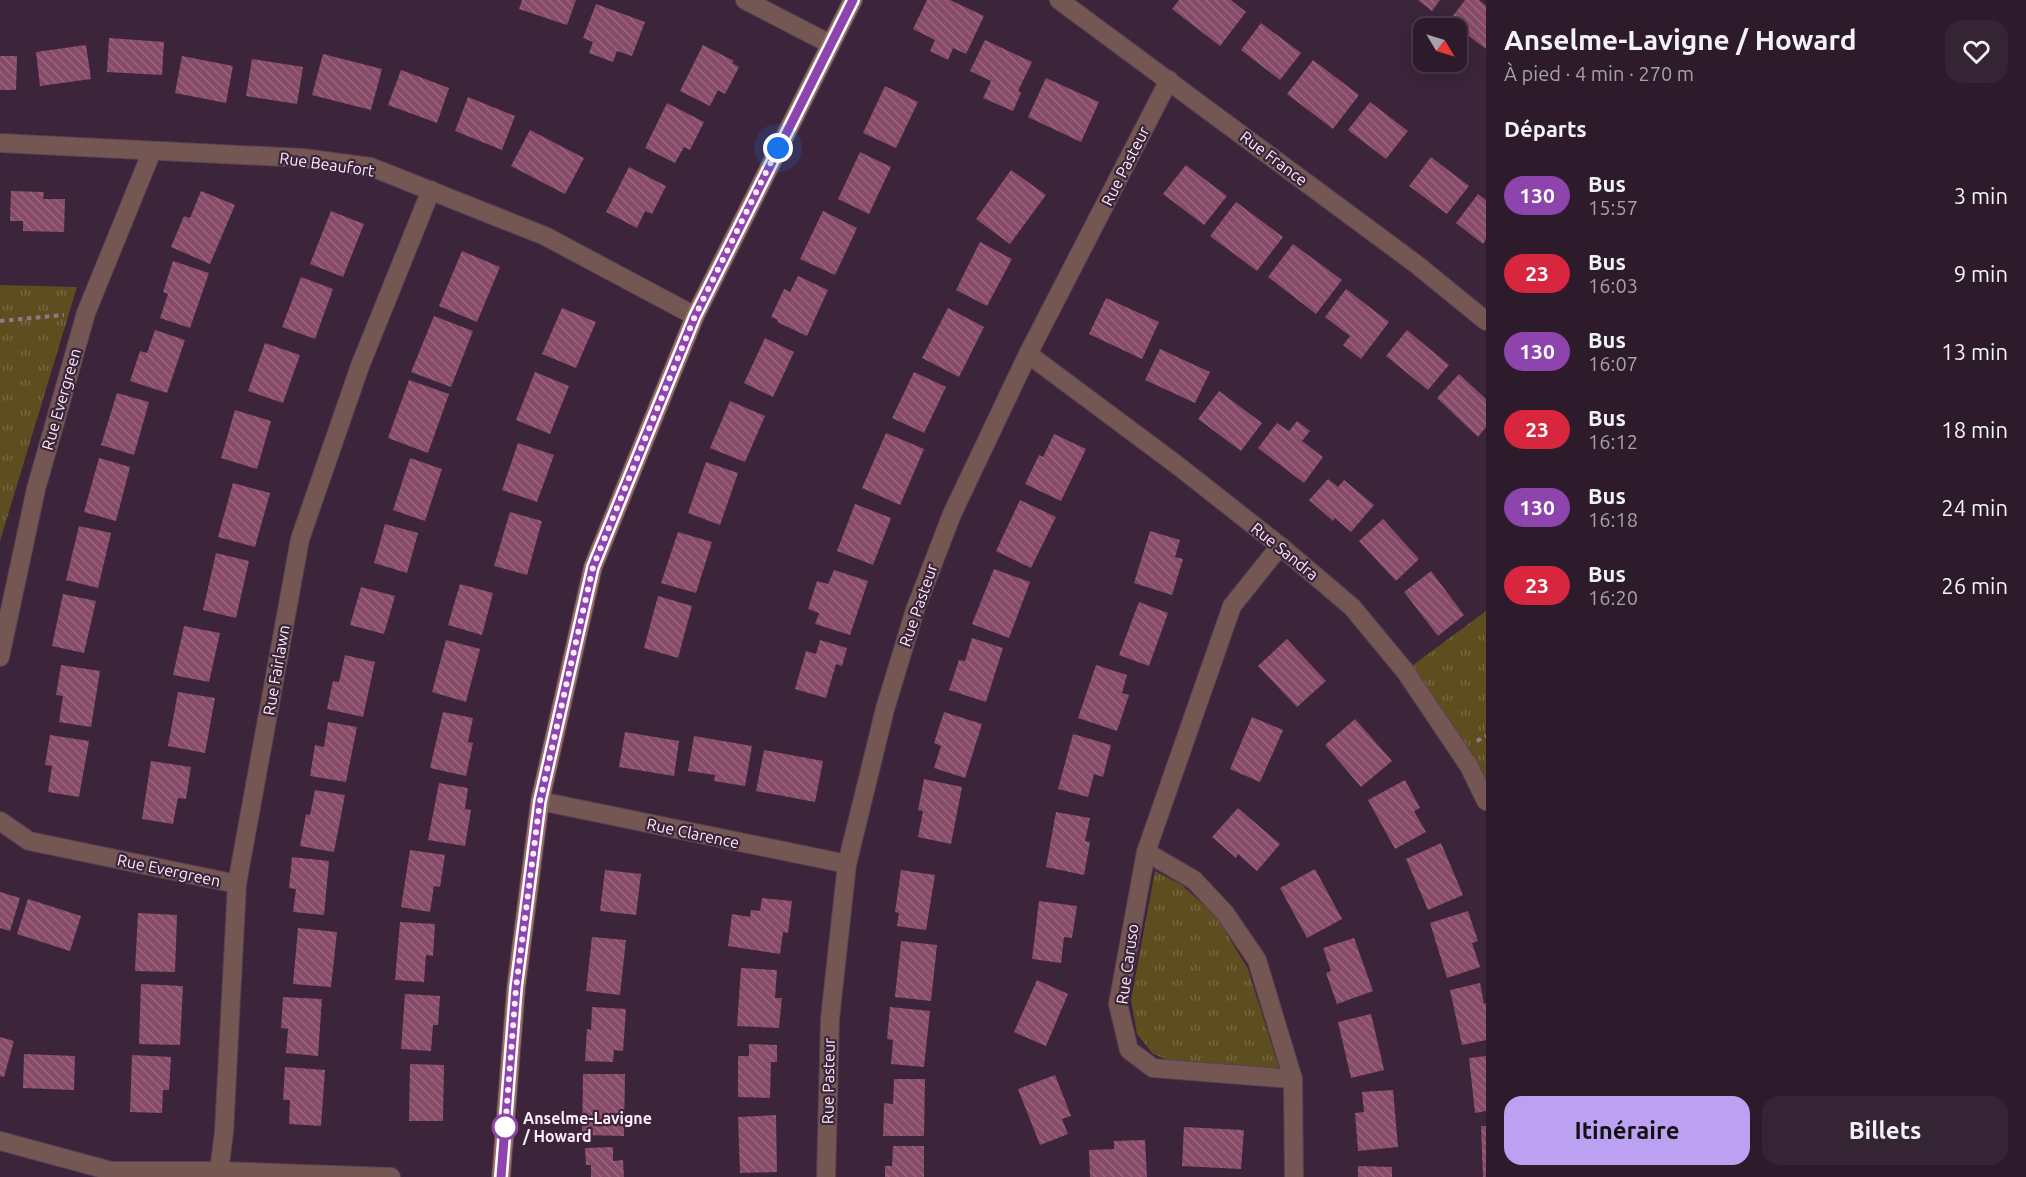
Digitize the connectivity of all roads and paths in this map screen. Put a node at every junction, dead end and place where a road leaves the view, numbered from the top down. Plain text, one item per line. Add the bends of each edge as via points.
1 (745, 0) edge
2 (853, 0) edge
3 (1059, 0) edge
4 (830, 44) junction
5 (1169, 80) junction
6 (0, 143) edge
7 (152, 151) junction
8 (431, 190) junction
9 (86, 313) junction
10 (695, 316) junction
11 (0, 321) edge
12 (1486, 321) edge
13 (1028, 354) junction
14 (1280, 546) junction
15 (0, 657) edge
16 (540, 801) junction
17 (1486, 801) edge
18 (0, 821) edge
19 (1146, 852) junction
20 (847, 864) junction
21 (237, 884) junction
22 (1293, 1079) junction
23 (0, 1141) edge
24 (219, 1171) junction
25 (391, 1177) edge
26 (501, 1177) edge
27 (826, 1177) edge
28 (1294, 1177) edge

1 - 4 street
2 - 4 street
3 - 5 street, Rue France
4 - 10 street
5 - 12 street, Rue France via 1416,264
5 - 13 street, Rue Pasteur
6 - 7 street, Rue Beaufort
7 - 8 street, Rue Beaufort via 303,158 371,167
7 - 9 street, Rue Evergreen
8 - 10 street, Rue Beaufort via 545,236
8 - 21 street, Rue Fairlawn via 360,366 300,539
9 - 11 path
9 - 15 street, Rue Evergreen via 36,489
10 - 16 street via 593,567
13 - 14 street, Rue Sandra
13 - 20 street, Rue Pasteur via 952,514 915,610 885,709
14 - 17 street, Rue Sandra via 1352,607 1405,671 1469,766
14 - 19 street, Rue Caruso via 1232,606
16 - 20 street, Rue Clarence
16 - 26 street via 516,988
18 - 21 street, Rue Evergreen via 29,841
19 - 22 street via 1194,880 1226,913 1257,960
19 - 22 street, Rue Caruso via 1118,1004 1129,1050 1153,1068
20 - 27 street, Rue Pasteur via 830,1019
21 - 24 street, Rue Fairlawn
22 - 28 street
23 - 24 street via 111,1171
24 - 25 street

